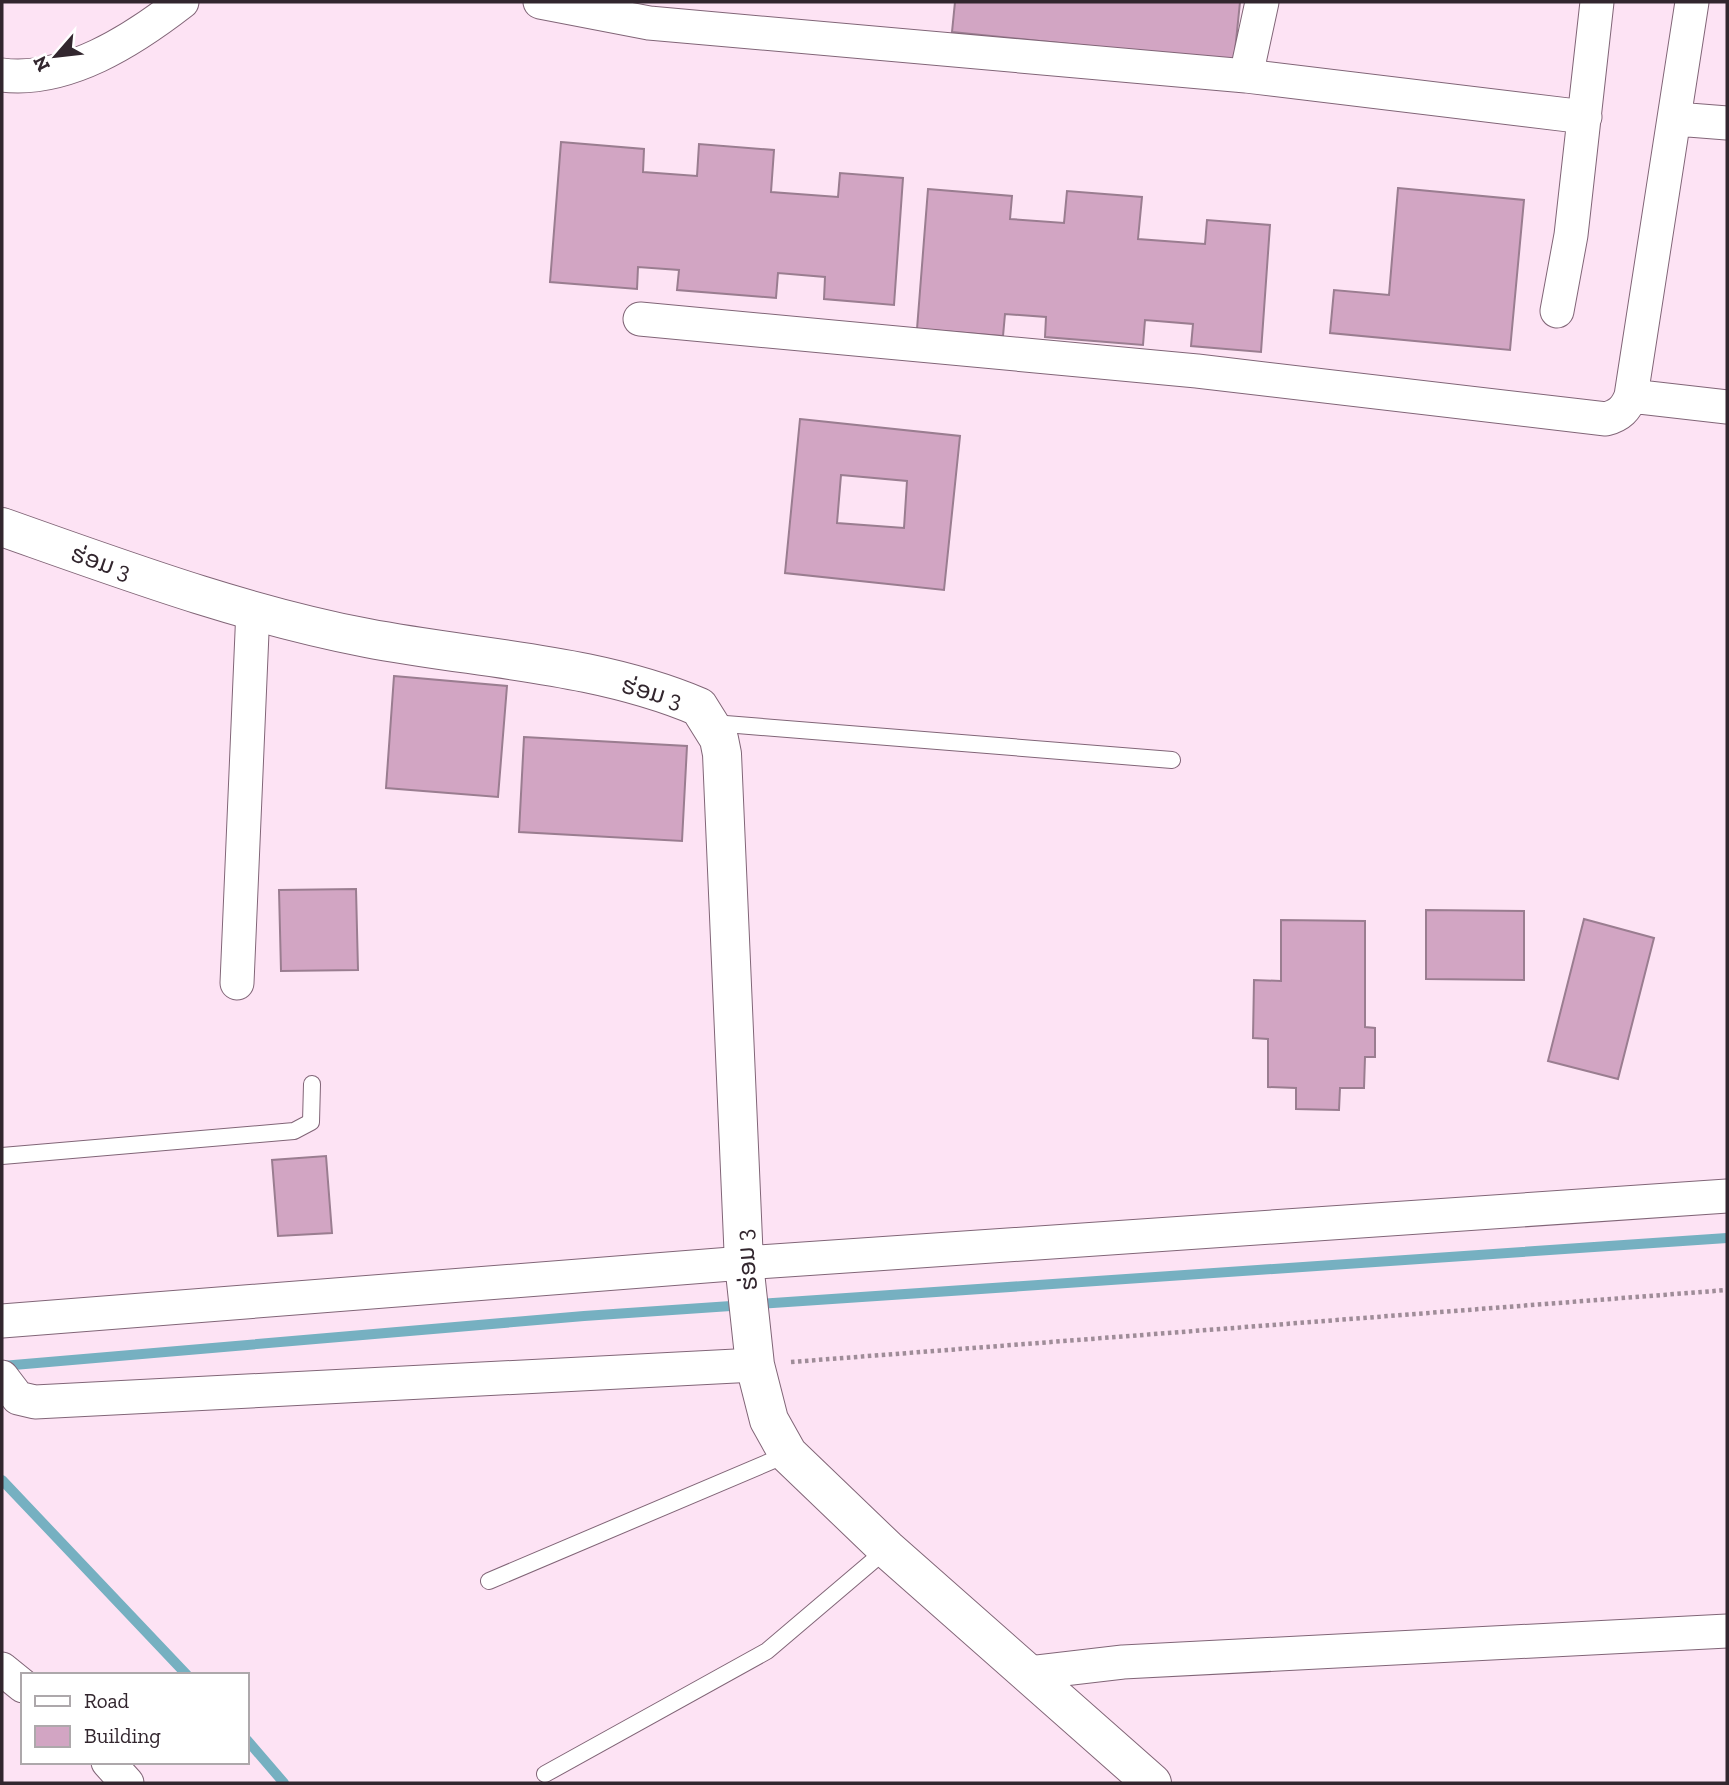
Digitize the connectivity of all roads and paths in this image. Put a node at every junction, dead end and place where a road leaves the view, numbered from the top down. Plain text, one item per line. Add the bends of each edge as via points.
1 (182, 2) edge
2 (540, 2) edge
3 (1262, 2) edge
4 (1597, 2) edge
5 (1692, 2) edge
6 (2, 75) edge
7 (1246, 76) junction
8 (1585, 117) junction
9 (1676, 119) junction
10 (1727, 123) edge
11 (1557, 311) dead end
12 (640, 319) dead end
13 (1631, 396) junction
14 (1727, 407) edge
15 (2, 527) edge
16 (253, 609) junction
17 (710, 723) junction
18 (1172, 760) dead end
19 (237, 983) dead end
20 (312, 1084) dead end
21 (2, 1156) edge
22 (1727, 1196) edge
23 (746, 1270) junction
24 (1727, 1290) edge
25 (2, 1321) edge
26 (755, 1359) junction
27 (5, 1382) edge
28 (788, 1454) junction
29 (887, 1549) junction
30 (489, 1581) dead end
31 (1727, 1631) edge
32 (2, 1669) edge
33 (1030, 1673) junction
34 (21, 1684) edge
35 (110, 1764) edge
36 (545, 1774) dead end
37 (127, 1783) edge
38 (1152, 1783) edge

1 - 6 street via 155,23 79,64
2 - 7 street via 649,23
3 - 7 street
4 - 8 street
5 - 9 street
7 - 8 street
8 - 11 street
9 - 10 street
9 - 13 street
12 - 13 street via 1197,371 1606,419 1626,409
13 - 14 street
15 - 16 street, ຮ່ອມ 3 via 196,595
16 - 17 street, ຮ່ອມ 3 via 366,638 562,667 685,701 699,707
16 - 19 street
17 - 18 lane
17 - 23 street, ຮ່ອມ 3 via 722,754
20 - 21 lane via 311,1122 294,1132
22 - 23 street
23 - 25 street
23 - 26 street, ຮ່ອມ 3
24 - 26 path
26 - 27 street via 36,1402 18,1398
26 - 28 street, ຮ່ອມ 3 via 768,1420
28 - 29 street, ຮ່ອມ 3
28 - 30 lane
29 - 33 street, ຮ່ອມ 3
29 - 36 lane via 767,1651
31 - 33 street via 1123,1662
32 - 34 street
33 - 38 street, ຮ່ອມ 3
35 - 37 street

